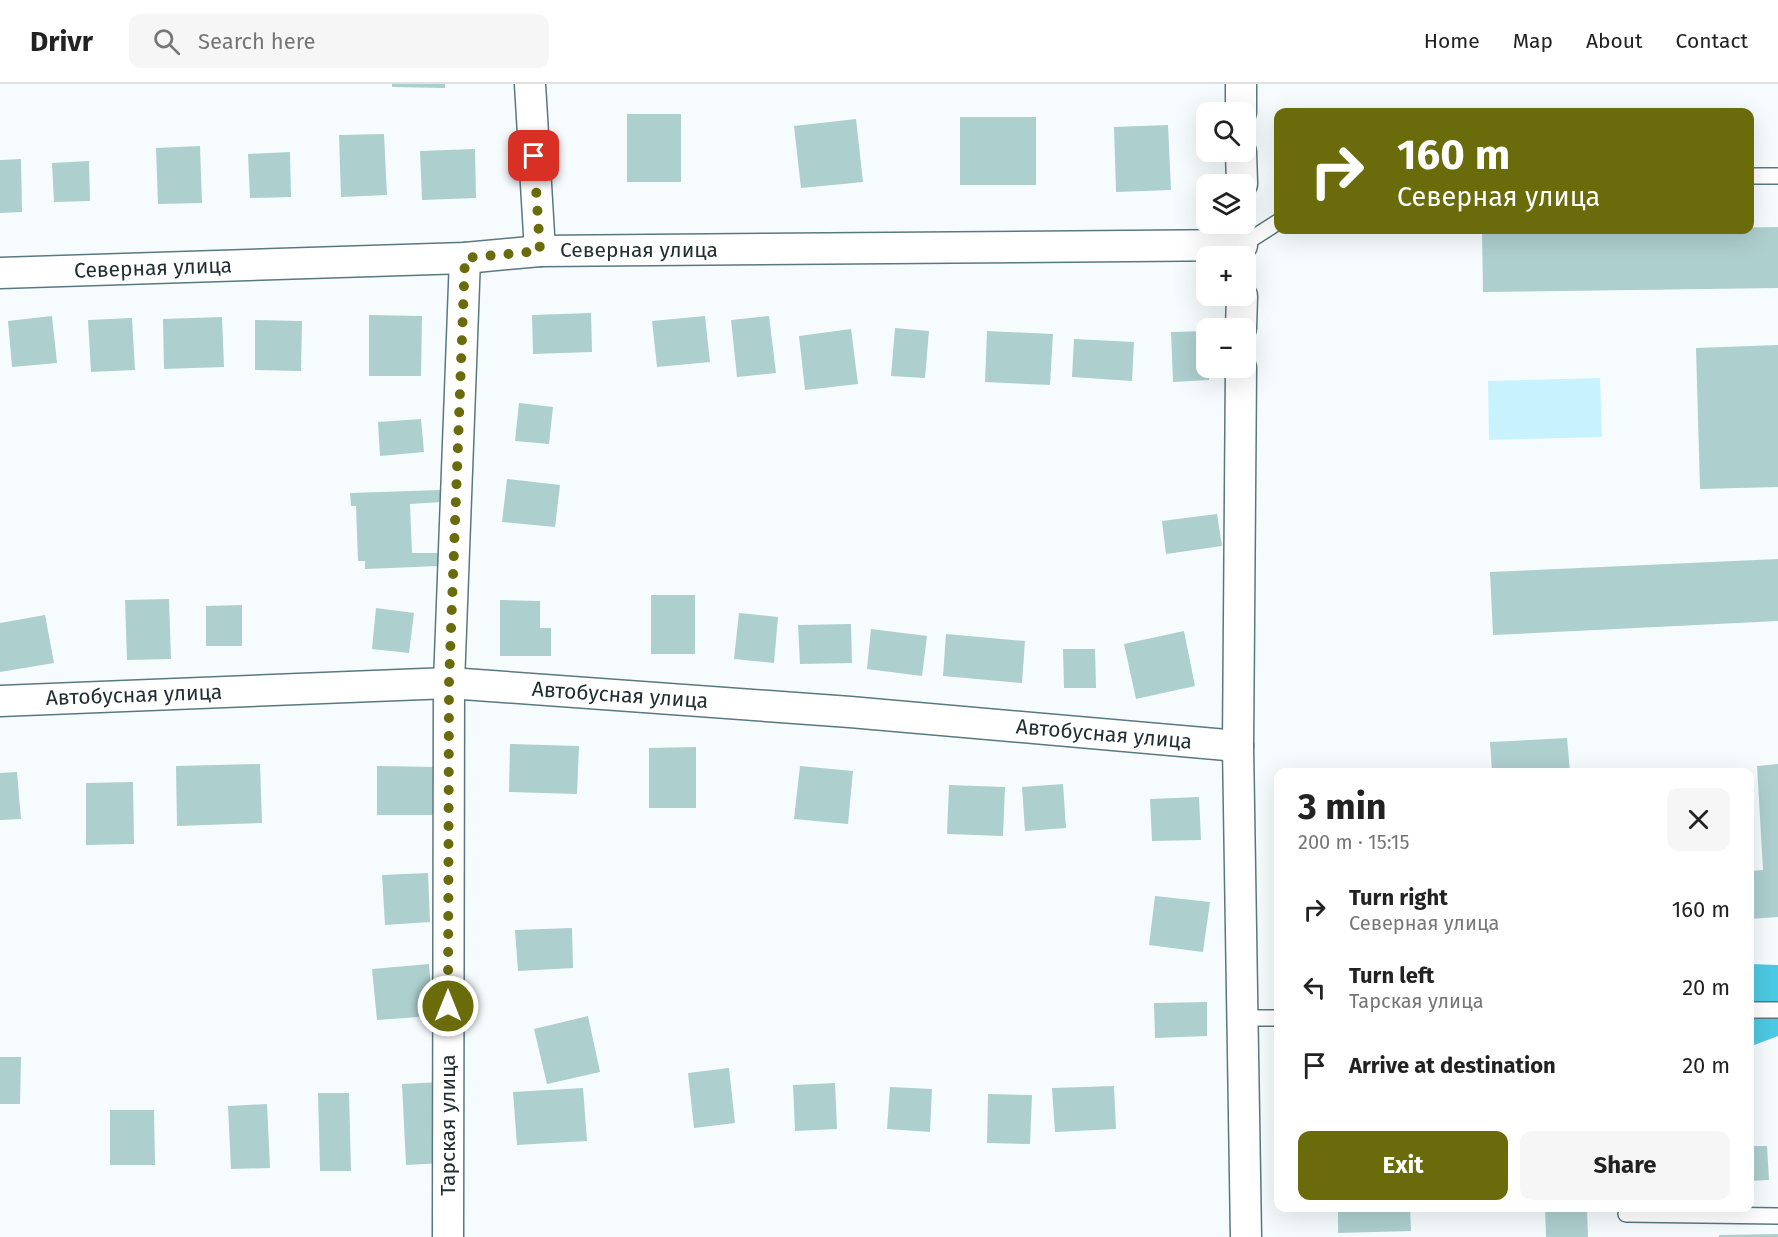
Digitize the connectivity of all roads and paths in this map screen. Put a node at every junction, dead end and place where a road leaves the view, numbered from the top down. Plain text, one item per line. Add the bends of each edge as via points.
1 (530, 84) edge
2 (1240, 84) edge
3 (1241, 102) edge
4 (1754, 176) edge
5 (1778, 176) edge
6 (1274, 224) edge
7 (1242, 242) edge
8 (540, 251) junction
9 (465, 258) junction
10 (0, 273) edge
11 (1241, 378) edge
12 (449, 683) junction
13 (0, 701) edge
14 (1238, 746) junction
15 (1754, 1010) edge
16 (1778, 1010) edge
17 (1242, 1018) junction
18 (1274, 1018) edge
19 (1626, 1214) dead end
20 (1778, 1216) edge
21 (448, 1237) edge
22 (1246, 1237) edge

1 - 8 street
2 - 3 street
4 - 5 lane
6 - 7 lane
7 - 8 street, Северная улица
8 - 9 street, Северная улица
9 - 10 street, Северная улица
9 - 12 street, Тарская улица
11 - 14 street
12 - 13 street, Автобусная улица
12 - 14 street, Автобусная улица via 850,712
12 - 21 street, Тарская улица
14 - 17 street
15 - 16 lane
17 - 18 lane
17 - 22 street
19 - 20 lane

